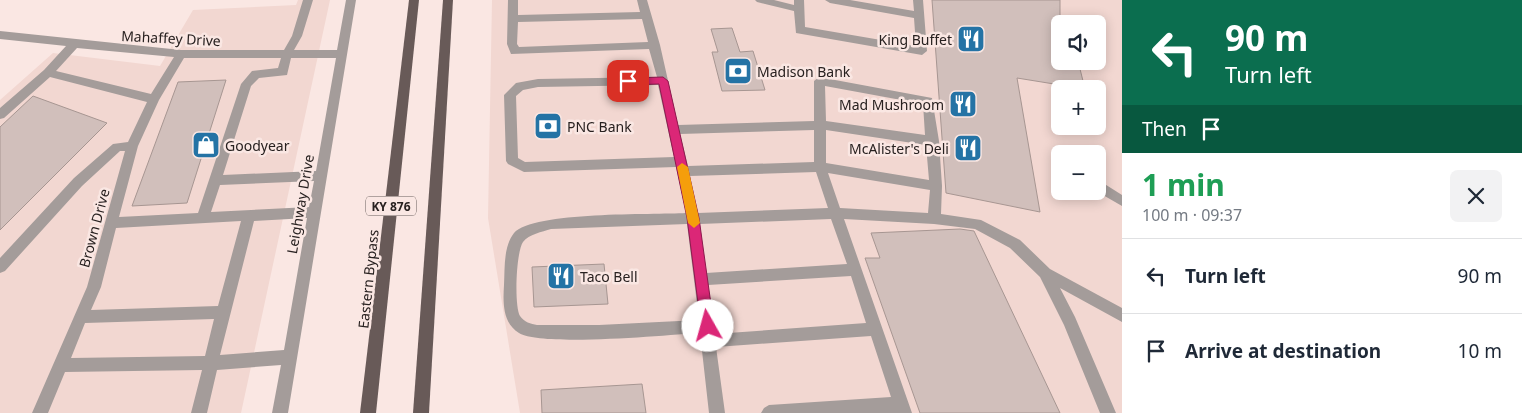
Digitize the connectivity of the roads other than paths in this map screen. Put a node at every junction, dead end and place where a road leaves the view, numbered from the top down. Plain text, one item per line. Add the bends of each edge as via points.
1 (308, 0) edge
2 (351, 0) edge
3 (414, 0) edge
4 (448, 0) edge
5 (513, 0) edge
6 (642, 0) edge
7 (760, 0) edge
8 (830, 0) edge
9 (918, 0) edge
10 (799, 4) edge
11 (645, 15) junction
12 (919, 15) junction
13 (513, 19) junction
14 (0, 35) edge
15 (74, 44) junction
16 (655, 45) junction
17 (181, 54) junction
18 (287, 54) junction
19 (341, 54) junction
20 (48, 73) junction
21 (663, 81) junction
22 (154, 99) junction
23 (0, 115) edge
24 (820, 125) junction
25 (674, 130) junction
26 (932, 141) junction
27 (132, 146) junction
28 (820, 166) junction
29 (682, 167) junction
30 (320, 176) junction
31 (215, 180) junction
32 (936, 186) junction
33 (1106, 192) edge
34 (1122, 201) edge
35 (314, 212) junction
36 (835, 213) junction
37 (249, 215) junction
38 (203, 218) junction
39 (693, 218) junction
40 (934, 219) junction
41 (111, 223) junction
42 (0, 267) edge
43 (855, 270) junction
44 (1045, 273) junction
45 (702, 279) junction
46 (223, 312) junction
47 (1122, 315) edge
48 (81, 317) junction
49 (875, 329) junction
50 (709, 334) junction
51 (289, 358) junction
52 (211, 363) junction
53 (61, 365) junction
54 (903, 409) edge
55 (40, 413) edge
56 (199, 413) edge
57 (280, 413) edge
58 (368, 413) edge
59 (421, 413) edge
60 (717, 413) edge
61 (769, 413) edge
62 (1108, 413) edge

1 - 18 street via 297,36
2 - 19 street, Leighway Drive
3 - 58 main road, Eastern Bypass / KY 876
4 - 59 main road, KY 876
5 - 13 street
6 - 11 street
7 - 10 street
8 - 12 street
9 - 12 street
10 - 12 street via 800,30 922,51
11 - 13 street
11 - 16 street
13 - 16 street via 512,44 515,51
14 - 15 street, Mahaffey Drive
15 - 17 street, Mahaffey Drive
15 - 20 street
16 - 21 street
17 - 18 street, Mahaffey Drive
17 - 22 street, Brown Drive
18 - 19 street, Mahaffey Drive
18 - 31 street via 283,72 256,74 248,79
19 - 30 street, Leighway Drive
20 - 22 street
20 - 23 street
21 - 25 street
21 - 29 street via 520,86 510,94 512,161 524,167
22 - 27 street, Brown Drive
24 - 25 street
24 - 26 street
24 - 26 street via 819,81 928,101
24 - 28 street
25 - 29 street
26 - 32 street
27 - 41 street, Brown Drive
27 - 42 street via 117,147 78,182
28 - 29 street
28 - 32 street
28 - 36 street
29 - 39 street
30 - 31 street
30 - 35 street, Leighway Drive
31 - 38 street
32 - 40 street
33 - 34 street
35 - 37 street
35 - 51 street, Leighway Drive
36 - 39 street
36 - 40 street
36 - 43 street
37 - 38 street
37 - 46 street
38 - 41 street
39 - 45 street
39 - 50 street via 551,224 533,228 519,237 513,250 510,301 514,319 522,328 537,332
40 - 44 street via 977,224 1015,244
41 - 48 street, Brown Drive via 94,287
43 - 45 street
43 - 49 street
44 - 47 street
44 - 62 street via 1070,322
45 - 50 street
46 - 48 street
46 - 52 street
48 - 53 street, Brown Drive
49 - 50 street
49 - 54 street
50 - 60 street
51 - 52 street
51 - 57 street, Leighway Drive
52 - 53 street
52 - 56 street
53 - 55 street, Brown Drive
54 - 61 street

